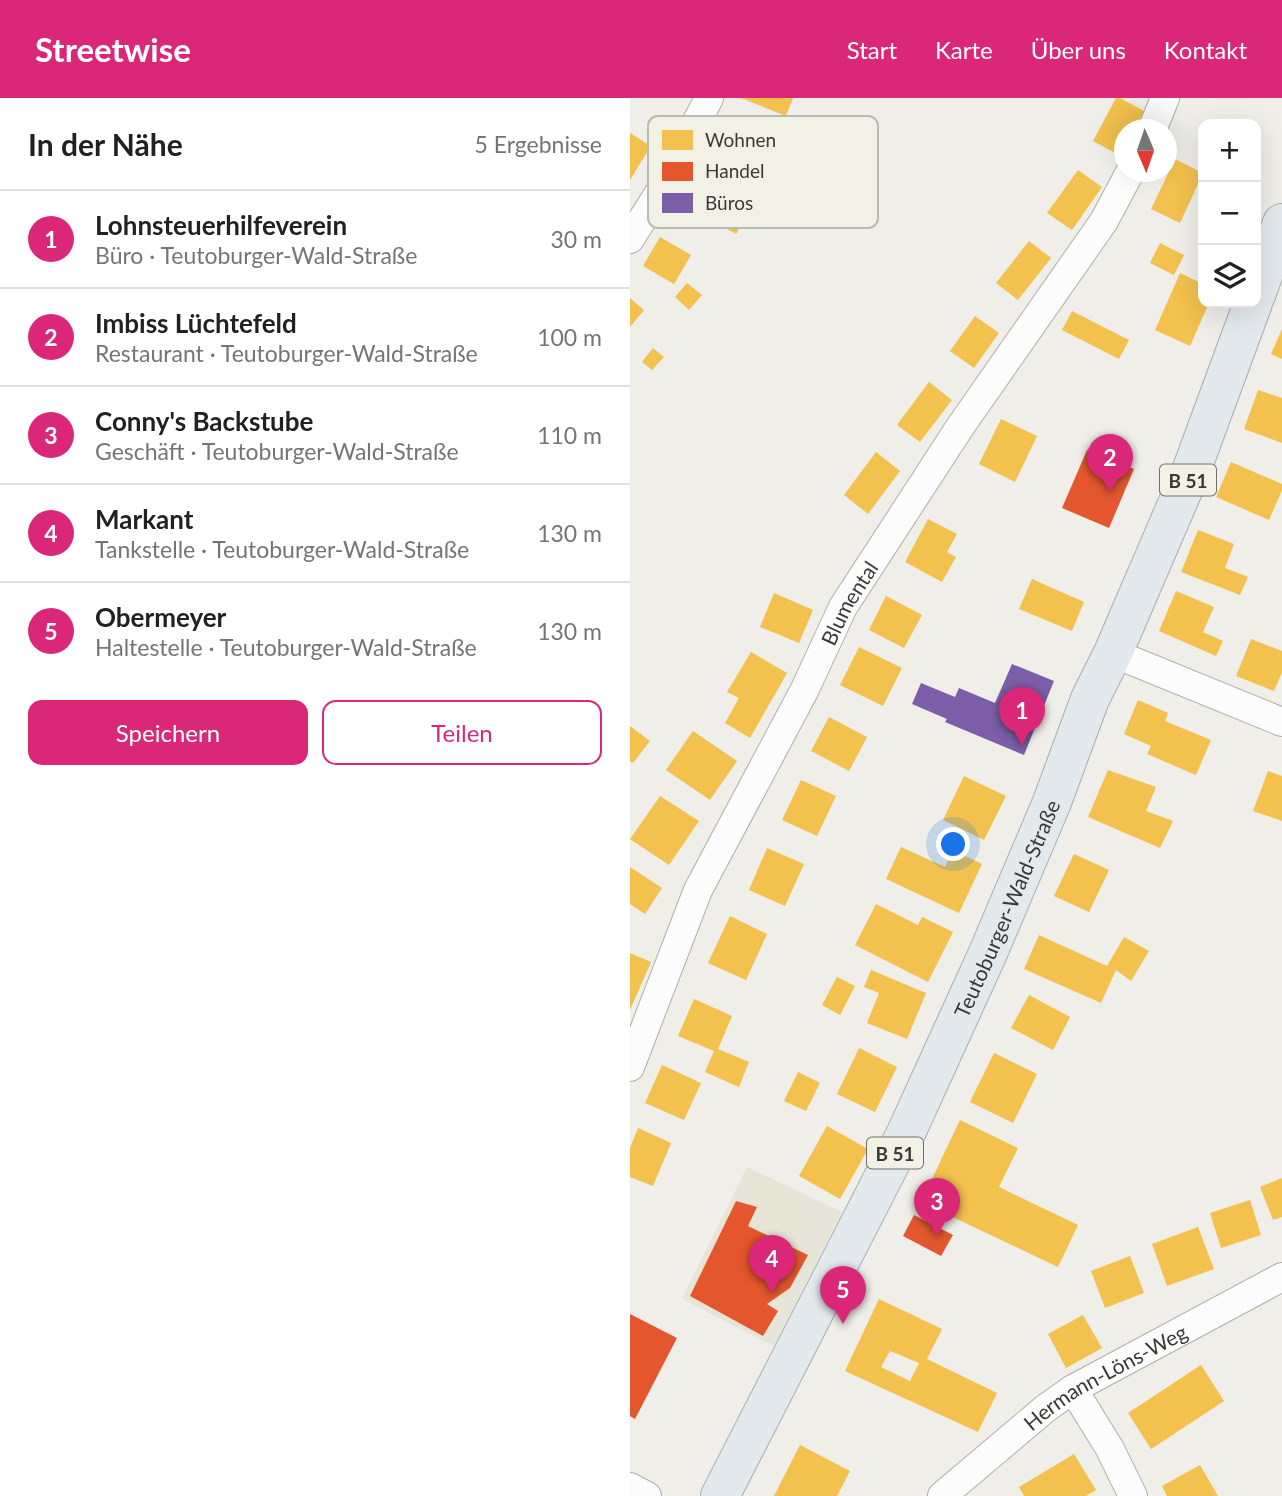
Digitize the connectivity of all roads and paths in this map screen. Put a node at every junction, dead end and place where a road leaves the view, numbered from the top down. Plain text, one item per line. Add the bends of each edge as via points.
1 (709, 98) edge
2 (1165, 98) edge
3 (700, 116) edge
4 (1156, 119) edge
5 (1125, 182) edge
6 (648, 210) edge
7 (1282, 223) edge
8 (630, 239) edge
9 (1261, 281) edge
10 (1251, 308) edge
11 (1113, 653) junction
12 (1282, 722) edge
13 (630, 1067) edge
14 (1282, 1277) edge
15 (1073, 1389) junction
16 (630, 1487) edge
17 (647, 1496) edge
18 (720, 1496) edge
19 (942, 1496) edge
20 (1133, 1496) edge

1 - 3 street
2 - 4 street
5 - 13 street, Blumental via 1104,221 960,427 843,607 698,890
6 - 8 street
7 - 9 main road
10 - 11 main road, Teutoburger-Wald-Straße / B 51 via 1190,474
11 - 12 street
11 - 18 main road, Teutoburger-Wald-Straße / B 51 via 1090,699 988,953 906,1133
14 - 15 street, Hermann-Löns-Weg
15 - 19 street, Hermann-Löns-Weg
15 - 20 street
16 - 17 street

